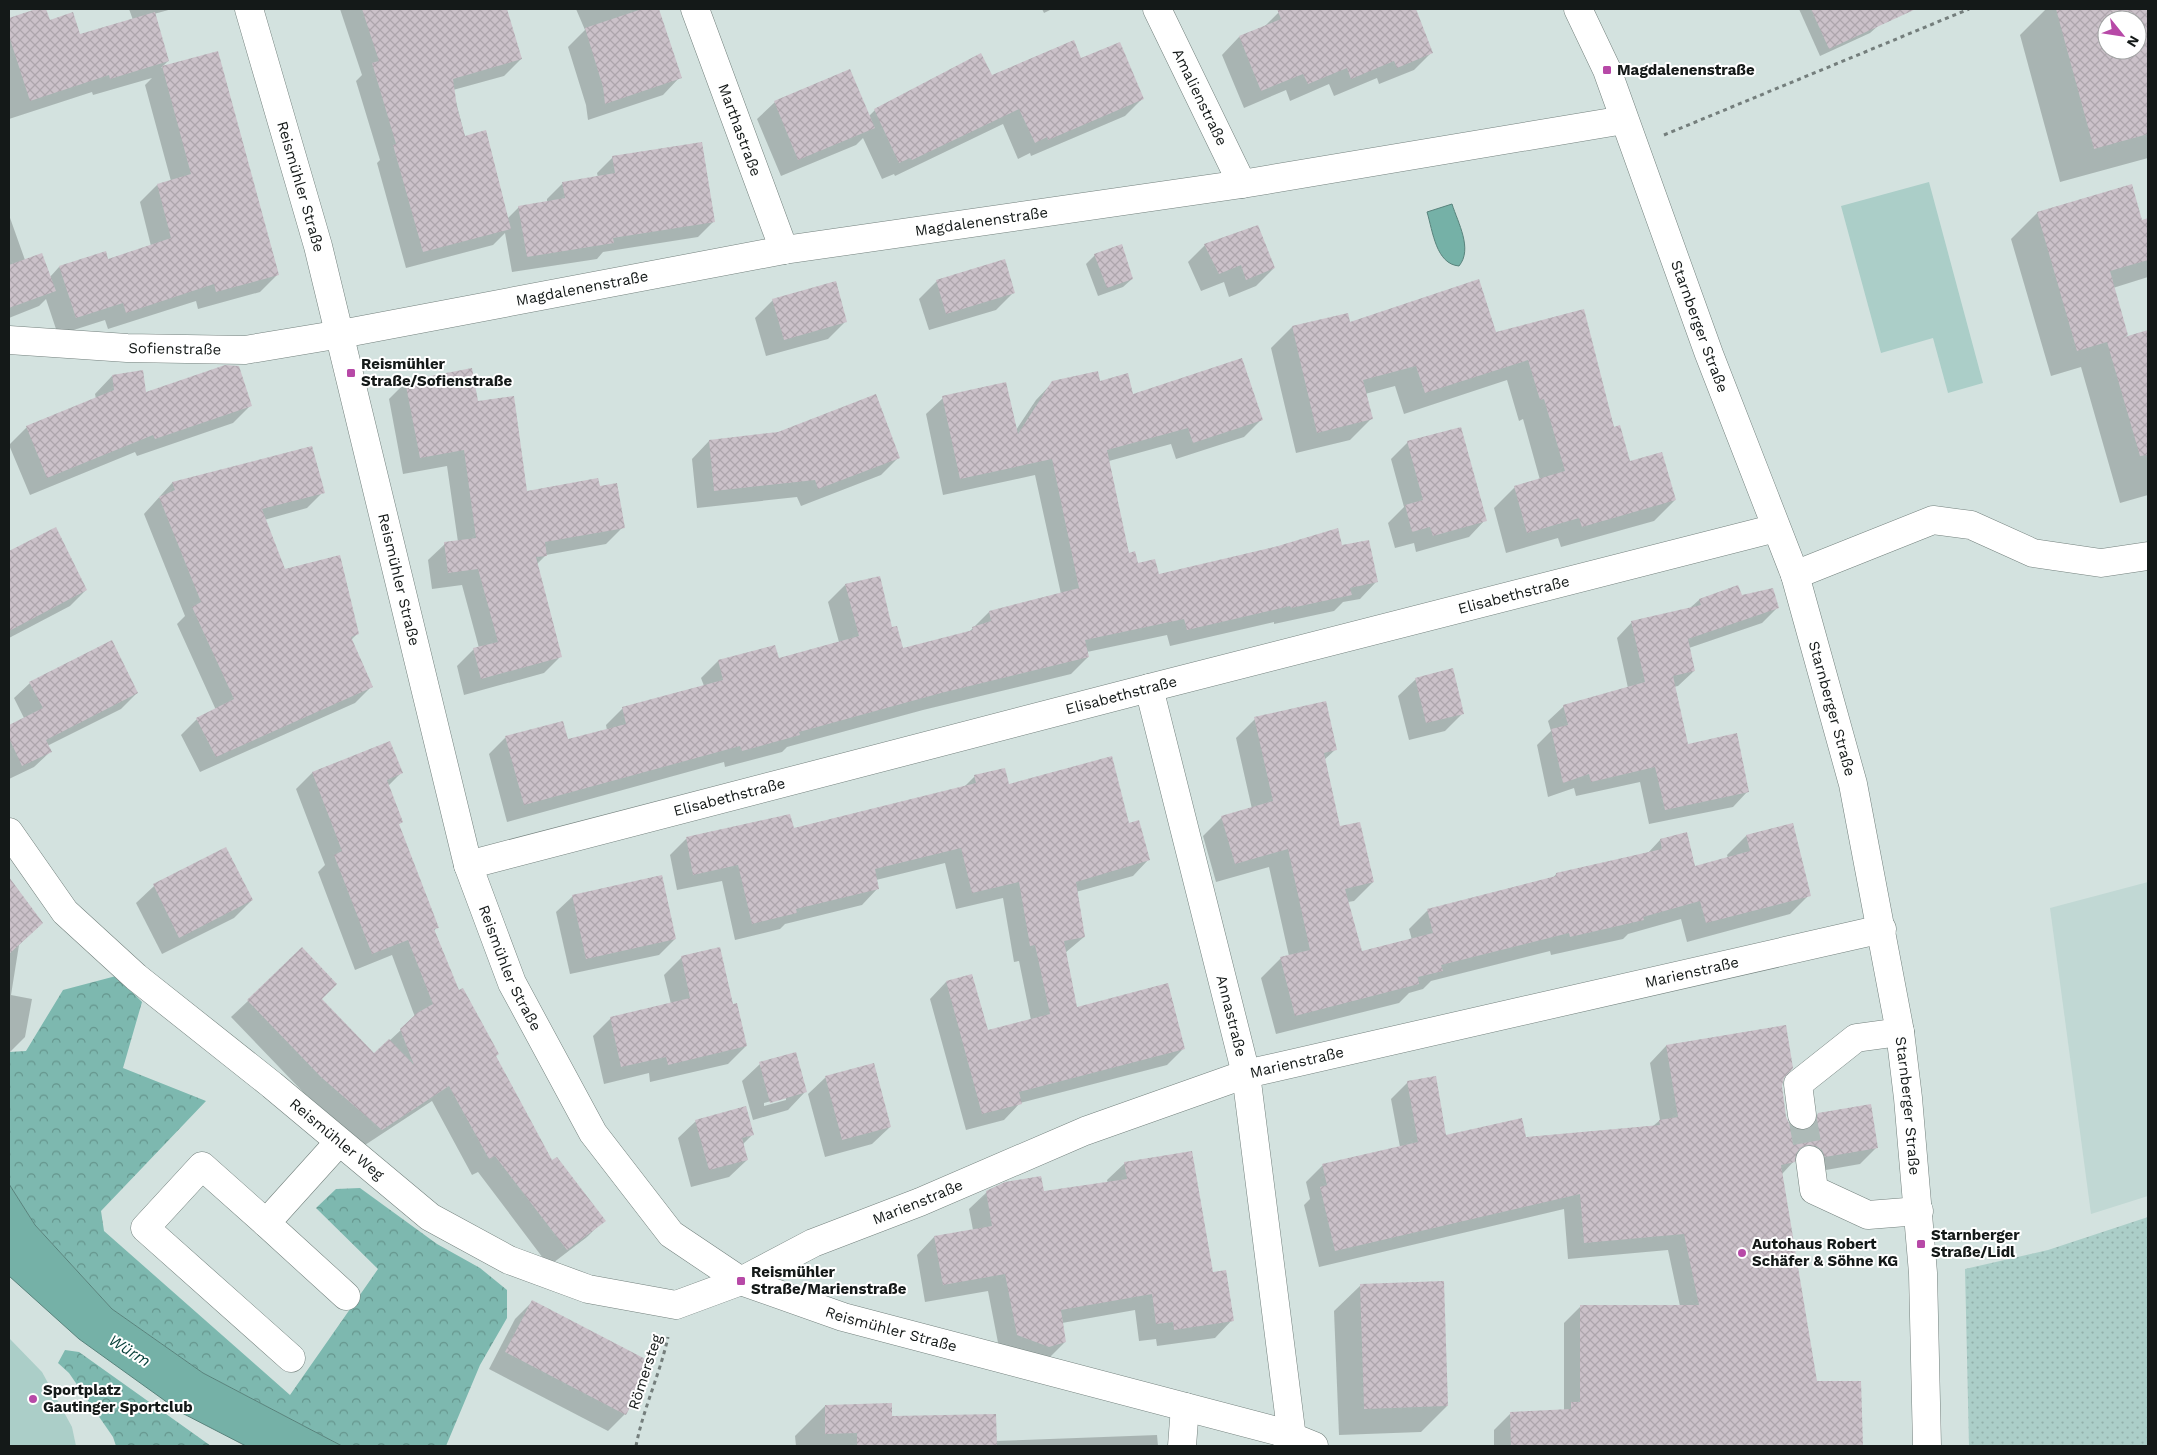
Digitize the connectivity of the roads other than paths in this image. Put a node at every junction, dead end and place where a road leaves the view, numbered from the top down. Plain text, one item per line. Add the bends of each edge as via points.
1 (249, 9) edge
2 (694, 9) edge
3 (1158, 9) edge
4 (1578, 9) edge
5 (1624, 120) junction
6 (1242, 184) junction
7 (784, 250) junction
8 (340, 334) junction
9 (9, 340) edge
10 (1776, 528) junction
11 (2148, 556) edge
12 (1795, 576) junction
13 (1149, 688) junction
14 (9, 832) edge
15 (468, 865) junction
16 (1882, 929) junction
17 (1900, 1032) junction
18 (1246, 1074) junction
19 (1802, 1116) tunnel mouth
20 (340, 1142) junction
21 (1810, 1160) tunnel mouth
22 (1919, 1211) junction
23 (266, 1223) junction
24 (741, 1281) junction
25 (346, 1296) dead end
26 (291, 1358) dead end
27 (1185, 1407) junction
28 (1303, 1442) edge
29 (1182, 1446) edge
30 (1927, 1446) edge

1 - 8 street, Reismühler Straße via 318,246
2 - 7 street, Marthastraße
3 - 6 street, Amalienstraße
4 - 5 street, Starnberger Straße via 1607,70
5 - 6 street, Magdalenenstraße
5 - 10 street, Starnberger Straße
6 - 7 street, Magdalenenstraße
7 - 8 street, Magdalenenstraße
8 - 9 street, Sofienstraße via 245,350 127,348
8 - 15 street, Reismühler Straße
10 - 12 street, Starnberger Straße
10 - 13 street, Elisabethstraße
11 - 12 street via 2100,563 2033,553 1971,525 1933,520
12 - 16 street, Starnberger Straße via 1853,784
13 - 15 street, Elisabethstraße
13 - 18 street, Annastraße
14 - 20 street, Reismühler Weg via 65,912 136,977
15 - 24 street, Reismühler Straße via 512,983 593,1133 671,1234
16 - 17 street, Starnberger Straße
16 - 18 street, Marienstraße
17 - 19 street via 1856,1038 1798,1084
17 - 22 street, Starnberger Straße
18 - 24 street, Marienstraße via 1085,1132 814,1243
18 - 28 street, Annastraße
20 - 23 street
20 - 24 street, Reismühler Weg via 430,1217 509,1260 588,1290 676,1305
21 - 22 street via 1814,1190 1868,1215
22 - 30 street, Starnberger Straße
23 - 25 street
23 - 26 street via 202,1166 145,1228
24 - 27 street, Reismühler Straße via 843,1317
27 - 28 street, Reismühler Straße via 1277,1431
27 - 29 street

